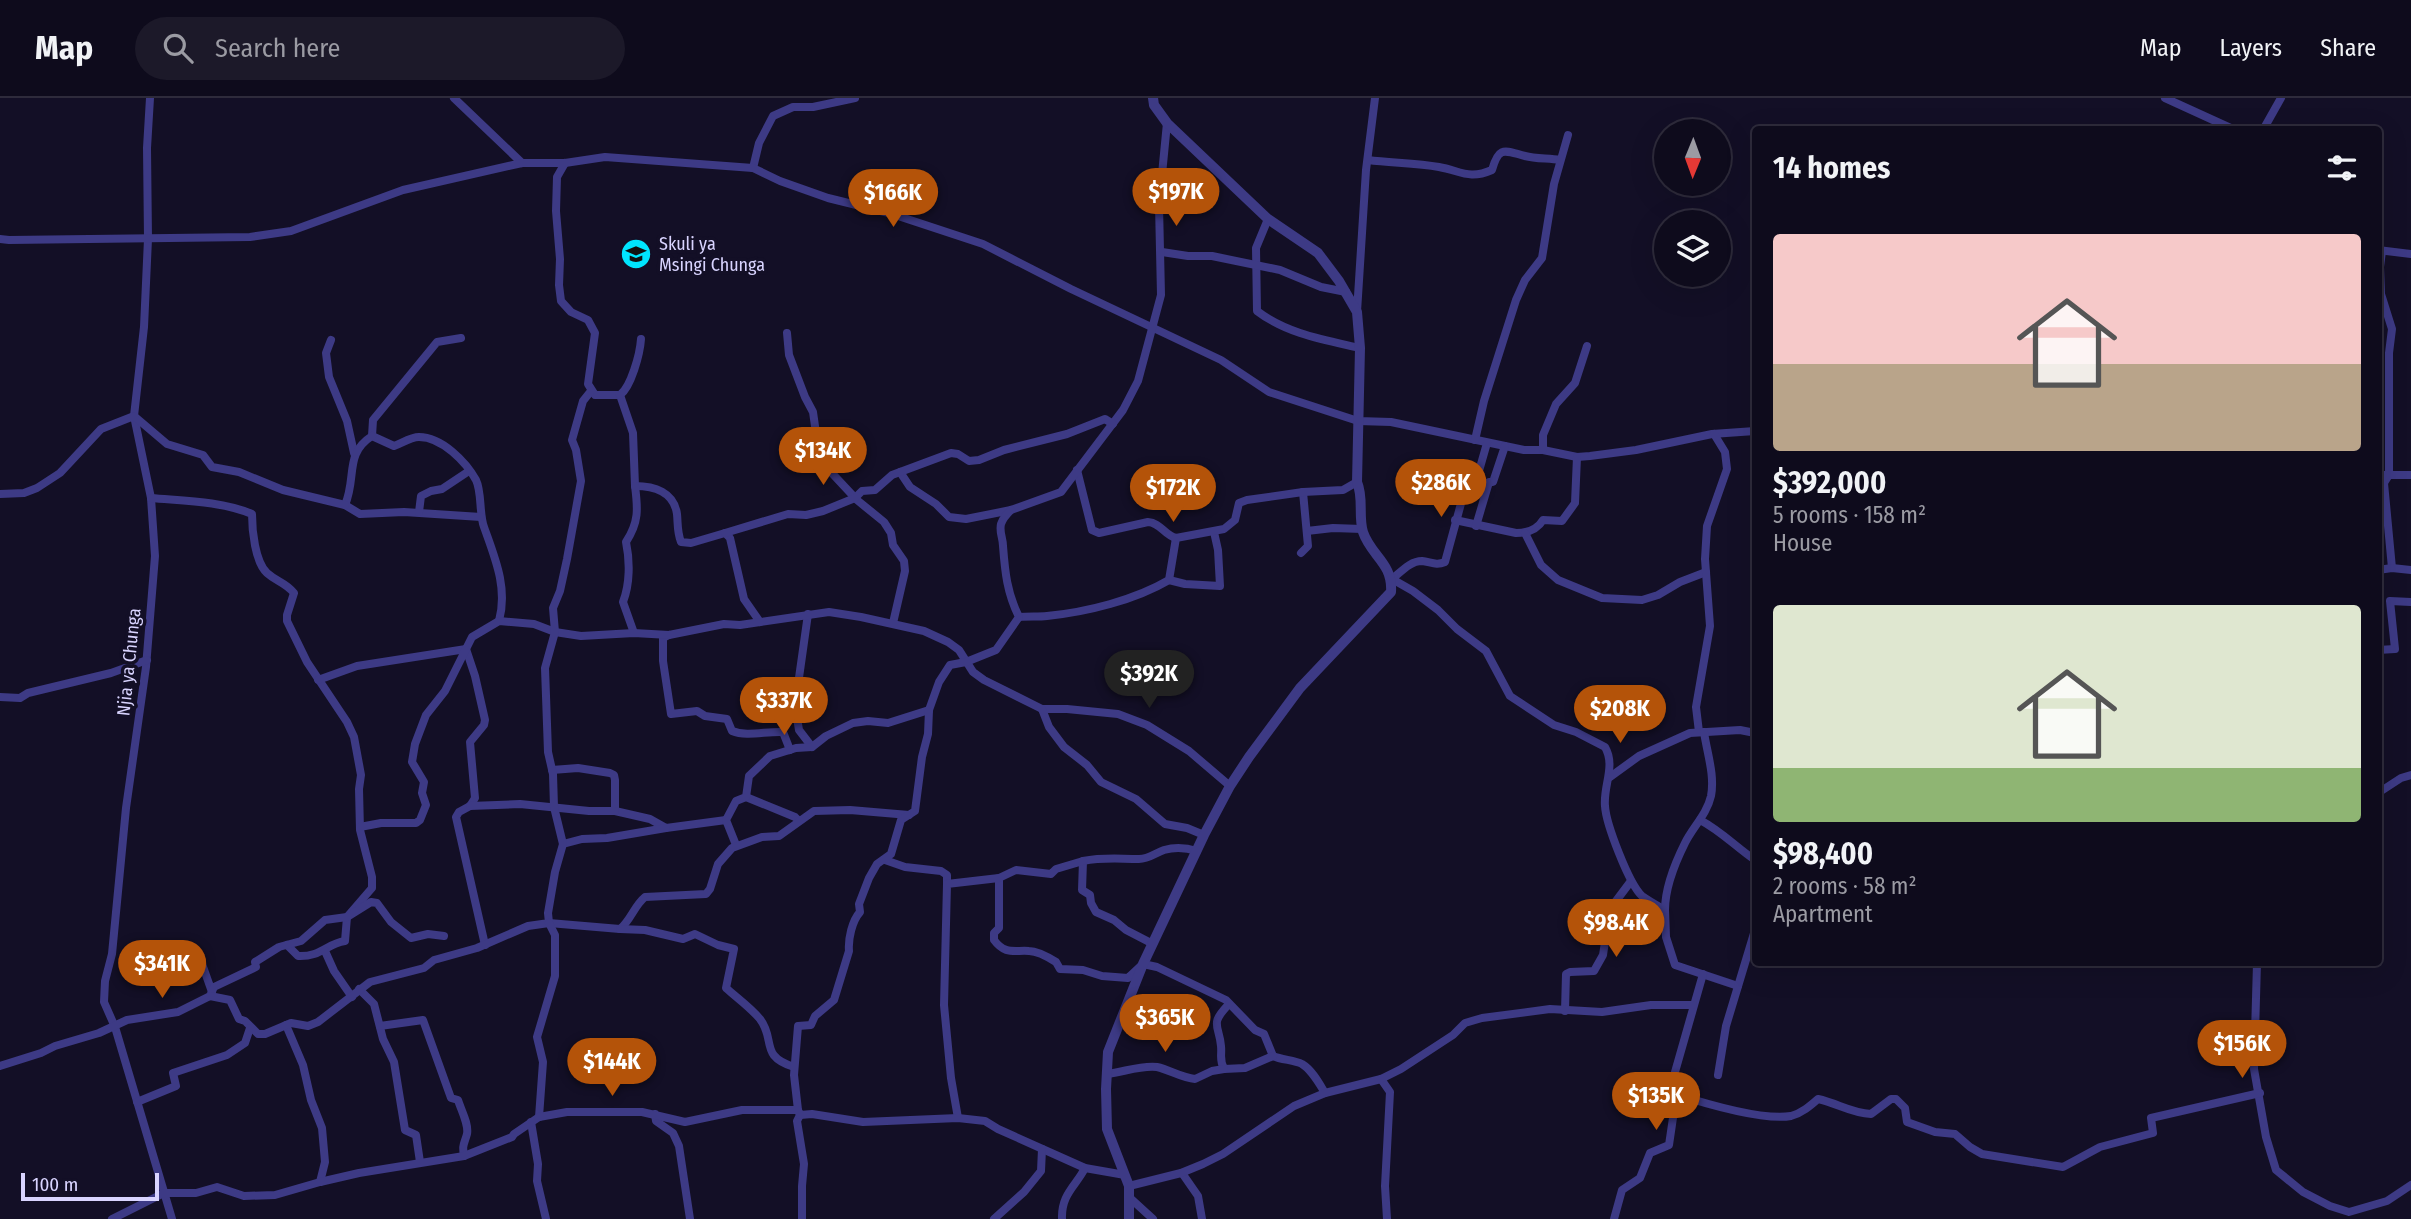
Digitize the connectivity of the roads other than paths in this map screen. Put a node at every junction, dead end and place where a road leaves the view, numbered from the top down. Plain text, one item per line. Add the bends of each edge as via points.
1 (150, 98) edge
2 (454, 98) edge
3 (855, 98) edge
4 (1153, 98) edge
5 (1375, 98) edge
6 (2165, 98) edge
7 (2281, 98) edge
8 (805, 102) edge
9 (1167, 122) junction
10 (2226, 126) edge
11 (2265, 126) edge
12 (1568, 135) dead end
13 (1367, 160) junction
14 (1560, 160) junction
15 (522, 163) junction
16 (565, 163) junction
17 (752, 167) junction
18 (1268, 219) junction
19 (0, 239) edge
20 (148, 239) junction
21 (2382, 250) edge
22 (1162, 252) junction
23 (2411, 254) edge
24 (1255, 265) junction
25 (1346, 292) junction
26 (2382, 297) edge
27 (1357, 312) junction
28 (1153, 327) junction
29 (787, 333) dead end
30 (461, 338) dead end
31 (331, 340) dead end
32 (641, 340) dead end
33 (1587, 346) dead end
34 (1360, 348) junction
35 (591, 391) junction
36 (620, 395) junction
37 (134, 416) junction
38 (1358, 421) junction
39 (1113, 424) junction
40 (1752, 430) edge
41 (1714, 434) junction
42 (372, 436) junction
43 (1475, 440) junction
44 (1487, 443) junction
45 (1504, 446) junction
46 (1544, 450) junction
47 (354, 453) junction
48 (1577, 457) junction
49 (1077, 470) junction
50 (469, 471) junction
51 (900, 472) junction
52 (2382, 475) edge
53 (2389, 475) junction
54 (2411, 475) edge
55 (1357, 481) junction
56 (635, 486) junction
57 (1303, 492) junction
58 (0, 494) edge
59 (150, 498) junction
60 (855, 498) junction
61 (345, 505) junction
62 (1011, 510) junction
63 (419, 512) junction
64 (481, 517) junction
65 (1455, 520) junction
66 (1476, 526) junction
67 (1362, 529) junction
68 (1214, 531) junction
69 (1307, 531) junction
70 (724, 533) junction
71 (1525, 533) junction
72 (1176, 538) junction
73 (1301, 553) dead end
74 (2392, 568) junction
75 (2382, 569) edge
76 (2411, 570) edge
77 (1706, 572) junction
78 (1392, 579) junction
79 (1169, 580) junction
80 (2411, 602) edge
81 (808, 614) junction
82 (1019, 617) junction
83 (499, 621) junction
84 (760, 622) junction
85 (893, 623) junction
86 (555, 632) junction
87 (634, 633) junction
88 (669, 635) junction
89 (466, 649) junction
90 (2382, 650) edge
91 (147, 660) junction
92 (966, 662) junction
93 (318, 680) junction
94 (0, 698) edge
95 (1042, 709) junction
96 (929, 710) junction
97 (1701, 732) junction
98 (1752, 732) edge
99 (812, 747) junction
100 (790, 750) junction
101 (552, 770) junction
102 (2411, 775) edge
103 (1610, 777) junction
104 (1230, 786) junction
105 (2382, 790) edge
106 (746, 797) junction
107 (470, 806) junction
108 (554, 807) junction
109 (615, 811) junction
110 (909, 815) junction
111 (726, 820) junction
112 (1700, 820) junction
113 (799, 821) junction
114 (360, 827) junction
115 (666, 828) junction
116 (1204, 835) junction
117 (563, 844) junction
118 (736, 845) junction
119 (1197, 851) junction
120 (1752, 858) edge
121 (885, 860) junction
122 (1083, 861) junction
123 (999, 878) junction
124 (1631, 881) junction
125 (947, 884) junction
126 (1665, 910) junction
127 (347, 917) junction
128 (549, 923) junction
129 (620, 929) junction
130 (444, 936) dead end
131 (1752, 941) edge
132 (287, 944) junction
133 (1153, 944) junction
134 (485, 945) junction
135 (325, 951) junction
136 (201, 961) dead end
137 (1143, 964) junction
138 (2257, 966) edge
139 (1703, 974) junction
140 (1738, 986) junction
141 (359, 989) junction
142 (211, 994) junction
143 (352, 997) junction
144 (1229, 1004) junction
145 (1693, 1005) junction
146 (1565, 1011) junction
147 (286, 1025) junction
148 (380, 1026) junction
149 (115, 1027) junction
150 (250, 1028) junction
151 (1273, 1056) junction
152 (0, 1066) edge
153 (794, 1067) junction
154 (1224, 1069) junction
155 (1107, 1074) junction
156 (1718, 1074) dead end
157 (1381, 1079) junction
158 (1325, 1093) junction
159 (1672, 1093) junction
160 (2260, 1093) junction
161 (136, 1102) junction
162 (799, 1112) junction
163 (655, 1114) junction
164 (958, 1118) junction
165 (535, 1120) junction
166 (1042, 1149) junction
167 (464, 1156) junction
168 (420, 1162) junction
169 (1085, 1168) junction
170 (1182, 1172) junction
171 (1125, 1175) junction
172 (320, 1182) junction
173 (2411, 1185) edge
174 (1129, 1186) junction
175 (164, 1193) junction
176 (1130, 1198) junction
177 (2347, 1216) edge
178 (112, 1219) edge
179 (172, 1219) edge
180 (546, 1219) edge
181 (690, 1219) edge
182 (802, 1219) edge
183 (994, 1219) edge
184 (1062, 1219) edge
185 (1129, 1219) edge
186 (1153, 1219) edge
187 (1202, 1219) edge
188 (1387, 1219) edge
189 (1614, 1219) edge

1 - 20 street, Njia ya Chunga
2 - 15 street
3 - 8 street
4 - 9 street
5 - 13 street
6 - 10 street
7 - 11 street
8 - 17 street via 773,116
9 - 18 street
9 - 22 street via 1159,205
12 - 14 street
13 - 14 street via 1438,167 1470,176 1492,170 1495,158 1508,150
13 - 27 street
14 - 43 street via 1542,258 1516,300
15 - 16 street
15 - 20 street via 403,190 291,231 250,237
16 - 17 street via 605,157
16 - 35 street via 557,177 560,293 571,313 588,320 595,333
17 - 28 street via 828,198 983,244
18 - 24 street via 1256,248
18 - 25 street via 1318,253
19 - 20 street
20 - 37 street, Njia ya Chunga
21 - 23 street
22 - 24 street
22 - 28 street via 1161,295
24 - 25 street
24 - 34 street via 1257,311 1267,319 1303,335
25 - 27 street
26 - 53 street via 2392,329
27 - 34 street
28 - 38 street via 1221,360 1269,392
28 - 39 street via 1138,381
29 - 60 street via 789,355 813,412 820,449 832,475
30 - 42 street via 437,342 373,420
31 - 47 street via 326,354 329,377
32 - 36 street via 640,355
33 - 46 street via 1575,383 1556,404 1548,422
34 - 38 street
35 - 36 street
35 - 86 street via 583,401 572,440 580,481 567,559 553,608
36 - 56 street via 633,433
37 - 58 street via 101,429 60,473 37,488
37 - 59 street, Njia ya Chunga
37 - 61 street via 167,444 203,455 212,467
38 - 43 street via 1391,422
38 - 55 street
39 - 49 street
39 - 51 street via 1105,419 979,460 968,461 951,453
40 - 41 street
41 - 48 street
41 - 77 street via 1725,452 1727,469 1707,526
42 - 47 street
42 - 50 street via 394,446 416,437 430,439 464,460
43 - 44 street
44 - 45 street
44 - 65 street via 1476,478 1468,478
45 - 46 street
45 - 66 street
46 - 48 street
47 - 61 street via 351,491
48 - 71 street via 1577,488 1570,511 1562,521 1543,520
49 - 62 street via 1061,492
49 - 72 street via 1092,530 1099,533 1148,522
50 - 63 street via 421,496
50 - 64 street via 477,482
51 - 60 street
51 - 62 street via 910,487 949,517 966,519
52 - 53 street
53 - 54 street
53 - 74 street via 2384,483
55 - 57 street via 1343,490
55 - 67 street
56 - 70 street via 653,486 674,504 681,542
56 - 87 street via 639,513 625,541 628,565 623,602
57 - 68 street via 1239,503 1235,520
57 - 69 street
59 - 91 street, Njia ya Chunga via 156,556
59 - 93 street via 212,504 252,514 252,533 264,570 294,593 287,621
60 - 70 street via 806,515 788,514
60 - 85 street via 884,522 904,561
61 - 63 street via 360,514
62 - 82 street via 1000,531 1005,581
63 - 64 street
64 - 83 street via 502,590
65 - 66 street
65 - 78 street via 1445,562 1411,564
66 - 71 street
67 - 69 street
67 - 78 street
68 - 72 street
68 - 79 street via 1220,586
69 - 73 street via 1308,545
70 - 84 street via 734,550 744,599
71 - 77 street via 1541,565 1558,580 1602,598 1642,600
72 - 79 street
74 - 75 street
74 - 76 street
77 - 97 street via 1710,618 1696,707
78 - 103 street via 1486,651 1510,696 1554,725 1605,747
78 - 104 street via 1391,592 1295,694
79 - 82 street via 1135,596 1070,613
80 - 90 street via 2390,601 2395,649
81 - 84 street
81 - 85 street via 829,612
81 - 99 street via 795,706 799,730
82 - 92 street via 996,650
83 - 86 street via 534,624
83 - 89 street via 472,638
84 - 88 street
85 - 92 street via 948,642 960,650
86 - 87 street via 581,636
86 - 101 street via 545,668
87 - 88 street
88 - 100 street via 663,638 663,661 671,714 697,711 727,719 732,731 741,735 783,732
89 - 93 street via 357,666
89 - 107 street via 485,720 470,742 475,798
89 - 114 street via 445,691 426,715 415,744 412,762 424,782 426,805 420,821
91 - 94 street via 20,698
91 - 149 street, Njia ya Chunga via 105,981 104,1002
92 - 95 street via 984,680
92 - 96 street via 950,665
93 - 114 street via 354,737 361,775
95 - 104 street via 1118,714 1147,725 1189,751
95 - 116 street via 1063,747 1101,782 1136,799 1165,824
96 - 99 street via 888,723 853,723
96 - 110 street via 915,811
97 - 98 street
97 - 103 street via 1639,756
97 - 112 street via 1713,777
99 - 100 street
100 - 106 street via 771,756 755,769 749,776
101 - 108 street
101 - 109 street via 610,772 615,780
102 - 105 street
103 - 124 street via 1604,805
104 - 116 street
106 - 111 street via 736,801
106 - 113 street
107 - 108 street
107 - 134 street via 456,817
108 - 109 street
108 - 117 street
109 - 115 street
110 - 113 street via 825,810
110 - 121 street via 901,820
111 - 115 street
111 - 118 street
112 - 120 street
112 - 126 street via 1672,876
113 - 118 street via 779,836
114 - 127 street via 372,888
115 - 117 street
116 - 119 street
117 - 128 street via 556,863
118 - 129 street via 718,864 706,894 645,897
119 - 122 street via 1185,848 1140,859
119 - 133 street
121 - 125 street via 942,871
121 - 153 street via 877,864 862,896 834,1000 811,1025 798,1026
122 - 123 street via 1051,874 1016,870
122 - 133 street via 1083,890 1096,912
123 - 125 street
123 - 137 street via 1000,917 994,940 1004,950 1030,951 1056,962 1060,969 1120,978 1128,978
124 - 126 street via 1642,895
124 - 146 street via 1609,909 1603,955 1594,971 1566,974
125 - 164 street via 944,1005
126 - 139 street via 1666,937 1675,965
127 - 130 street via 370,902 377,903 411,938
127 - 132 street via 325,920 301,941
127 - 135 street via 345,941
128 - 129 street
128 - 134 street via 528,926
128 - 165 street via 555,935 555,976 537,1037 543,1062
129 - 153 street via 683,939 695,934 734,949 726,988 763,1023 773,1056
131 - 140 street
132 - 135 street via 298,956
132 - 142 street via 255,962 256,967 214,987
133 - 137 street
134 - 141 street
135 - 143 street
136 - 142 street
137 - 144 street
137 - 155 street via 1108,1052
138 - 160 street via 2254,1069
139 - 140 street
139 - 145 street
140 - 156 street
141 - 143 street
141 - 148 street via 374,1004
142 - 149 street via 178,1012 127,1020
142 - 150 street via 230,1000 239,1019
143 - 147 street via 308,1026
144 - 151 street via 1264,1034
144 - 154 street via 1216,1031
145 - 146 street
145 - 159 street
146 - 157 street via 1550,1009 1465,1023
147 - 150 street via 265,1034
147 - 172 street via 322,1128 325,1162
148 - 167 street via 423,1020 451,1098 458,1100 466,1121
148 - 168 street via 397,1072 405,1130 416,1135
149 - 152 street
149 - 161 street, Njia ya Chunga
150 - 161 street via 245,1043 227,1055 173,1073 176,1086
151 - 154 street via 1245,1068
151 - 158 street via 1301,1063
153 - 162 street
154 - 155 street via 1195,1079 1143,1066
155 - 171 street via 1107,1129
157 - 158 street
157 - 188 street via 1390,1092
158 - 170 street via 1294,1106 1223,1154
159 - 160 street via 1737,1111 1789,1116 1818,1098 1871,1114 1896,1099 1905,1108 1908,1122 1955,1134 1982,1154 2063,1167 2100,1147 2153,1133 2151,1118
159 - 189 street via 1675,1104 1669,1145 1650,1153 1640,1178 1622,1190
160 - 177 street via 2276,1170 2303,1192
161 - 175 street, Njia ya Chunga
162 - 163 street via 742,1110 685,1122
162 - 164 street via 863,1122
162 - 182 street via 804,1164
163 - 165 street via 567,1112
163 - 181 street via 656,1121 673,1133 678,1146
164 - 166 street via 985,1121
165 - 167 street via 512,1137
165 - 180 street via 537,1181
166 - 169 street
166 - 183 street via 1041,1171
167 - 168 street
168 - 172 street
169 - 171 street
169 - 184 street via 1074,1181
170 - 174 street
170 - 187 street via 1198,1196
171 - 174 street
172 - 175 street via 275,1195 244,1196 217,1187 196,1193
173 - 177 street via 2387,1201
174 - 176 street
175 - 178 street
175 - 179 street, Njia ya Chunga
176 - 185 street
176 - 186 street

